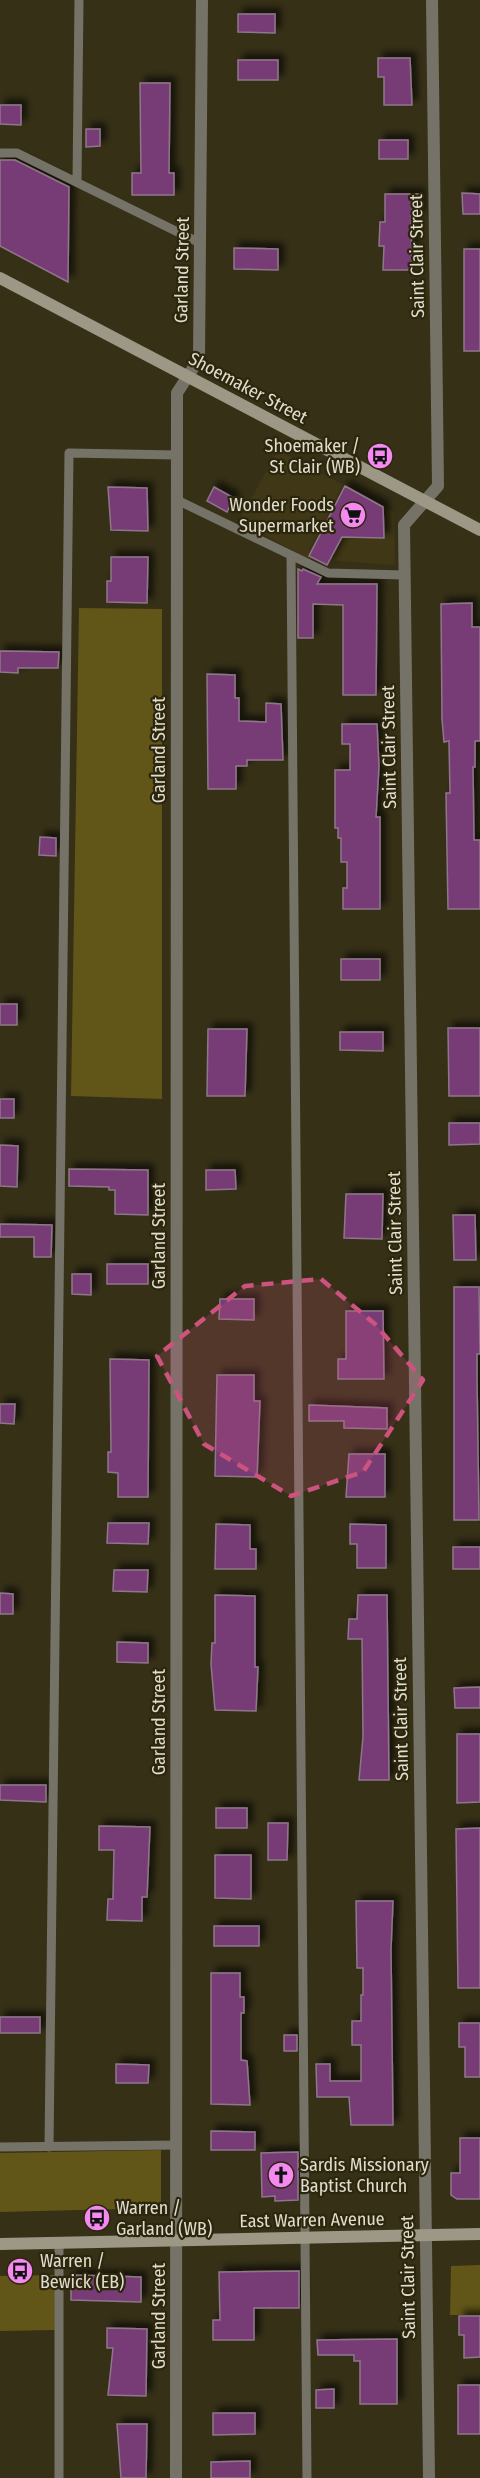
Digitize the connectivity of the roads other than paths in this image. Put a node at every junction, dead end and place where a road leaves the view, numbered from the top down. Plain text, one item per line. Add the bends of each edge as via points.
1 (79, 0) edge
2 (202, 0) edge
3 (432, 0) edge
4 (0, 153) edge
5 (77, 181) junction
6 (200, 243) junction
7 (0, 278) edge
8 (188, 377) junction
9 (177, 455) junction
10 (177, 500) junction
11 (424, 501) junction
12 (480, 530) edge
13 (291, 556) junction
14 (404, 574) junction
15 (177, 2145) junction
16 (0, 2147) edge
17 (49, 2147) junction
18 (480, 2234) edge
19 (426, 2235) junction
20 (307, 2238) junction
21 (177, 2241) junction
22 (60, 2243) junction
23 (0, 2244) edge
24 (59, 2478) edge
25 (176, 2478) edge
26 (308, 2478) edge
27 (429, 2478) edge

1 - 5 lane
2 - 6 street, Garland Street
3 - 11 street, Saint Clair Street via 438,486
4 - 5 lane via 17,153
5 - 6 lane
6 - 8 street, Garland Street via 199,359
7 - 8 street, Shoemaker Street
8 - 9 street, Garland Street via 177,393
8 - 11 street, Shoemaker Street
9 - 10 street, Garland Street
9 - 17 lane via 69,453
10 - 13 lane
10 - 15 street, Garland Street
11 - 12 street, Shoemaker Street
11 - 14 street, Saint Clair Street via 404,525
13 - 14 lane via 328,573
13 - 20 lane
14 - 19 street, Saint Clair Street
15 - 17 lane
15 - 21 street, Garland Street
16 - 17 lane
18 - 19 street, East Warren Avenue
19 - 20 street, East Warren Avenue
19 - 27 street, Saint Clair Street
20 - 21 street, East Warren Avenue
20 - 26 lane
21 - 22 street, East Warren Avenue
21 - 25 street, Garland Street
22 - 23 street, East Warren Avenue
22 - 24 lane

